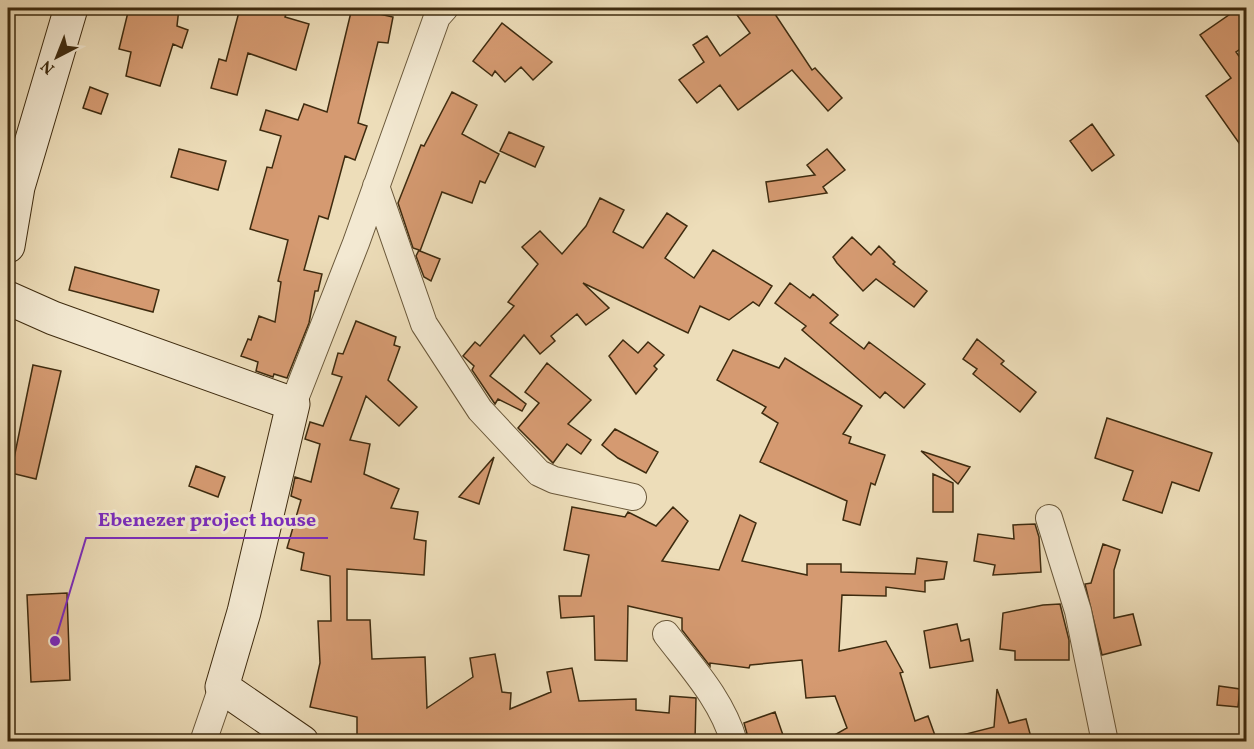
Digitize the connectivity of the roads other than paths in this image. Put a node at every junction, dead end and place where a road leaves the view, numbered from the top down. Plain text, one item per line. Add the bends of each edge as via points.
1 (443, 8) edge
2 (65, 9) edge
3 (376, 186) junction
4 (8, 246) edge
5 (8, 298) edge
6 (293, 404) junction
7 (633, 497) dead end
8 (1049, 518) dead end
9 (666, 634) dead end
10 (222, 687) junction
11 (203, 741) edge
12 (302, 741) edge
13 (734, 741) edge
14 (1105, 741) edge

1 - 3 street
2 - 4 street via 18,187
3 - 6 street
3 - 7 street via 424,324 480,410 538,473
5 - 6 street
6 - 10 street
8 - 14 street via 1078,610
9 - 13 street via 708,689 727,719
10 - 11 street
10 - 12 street

